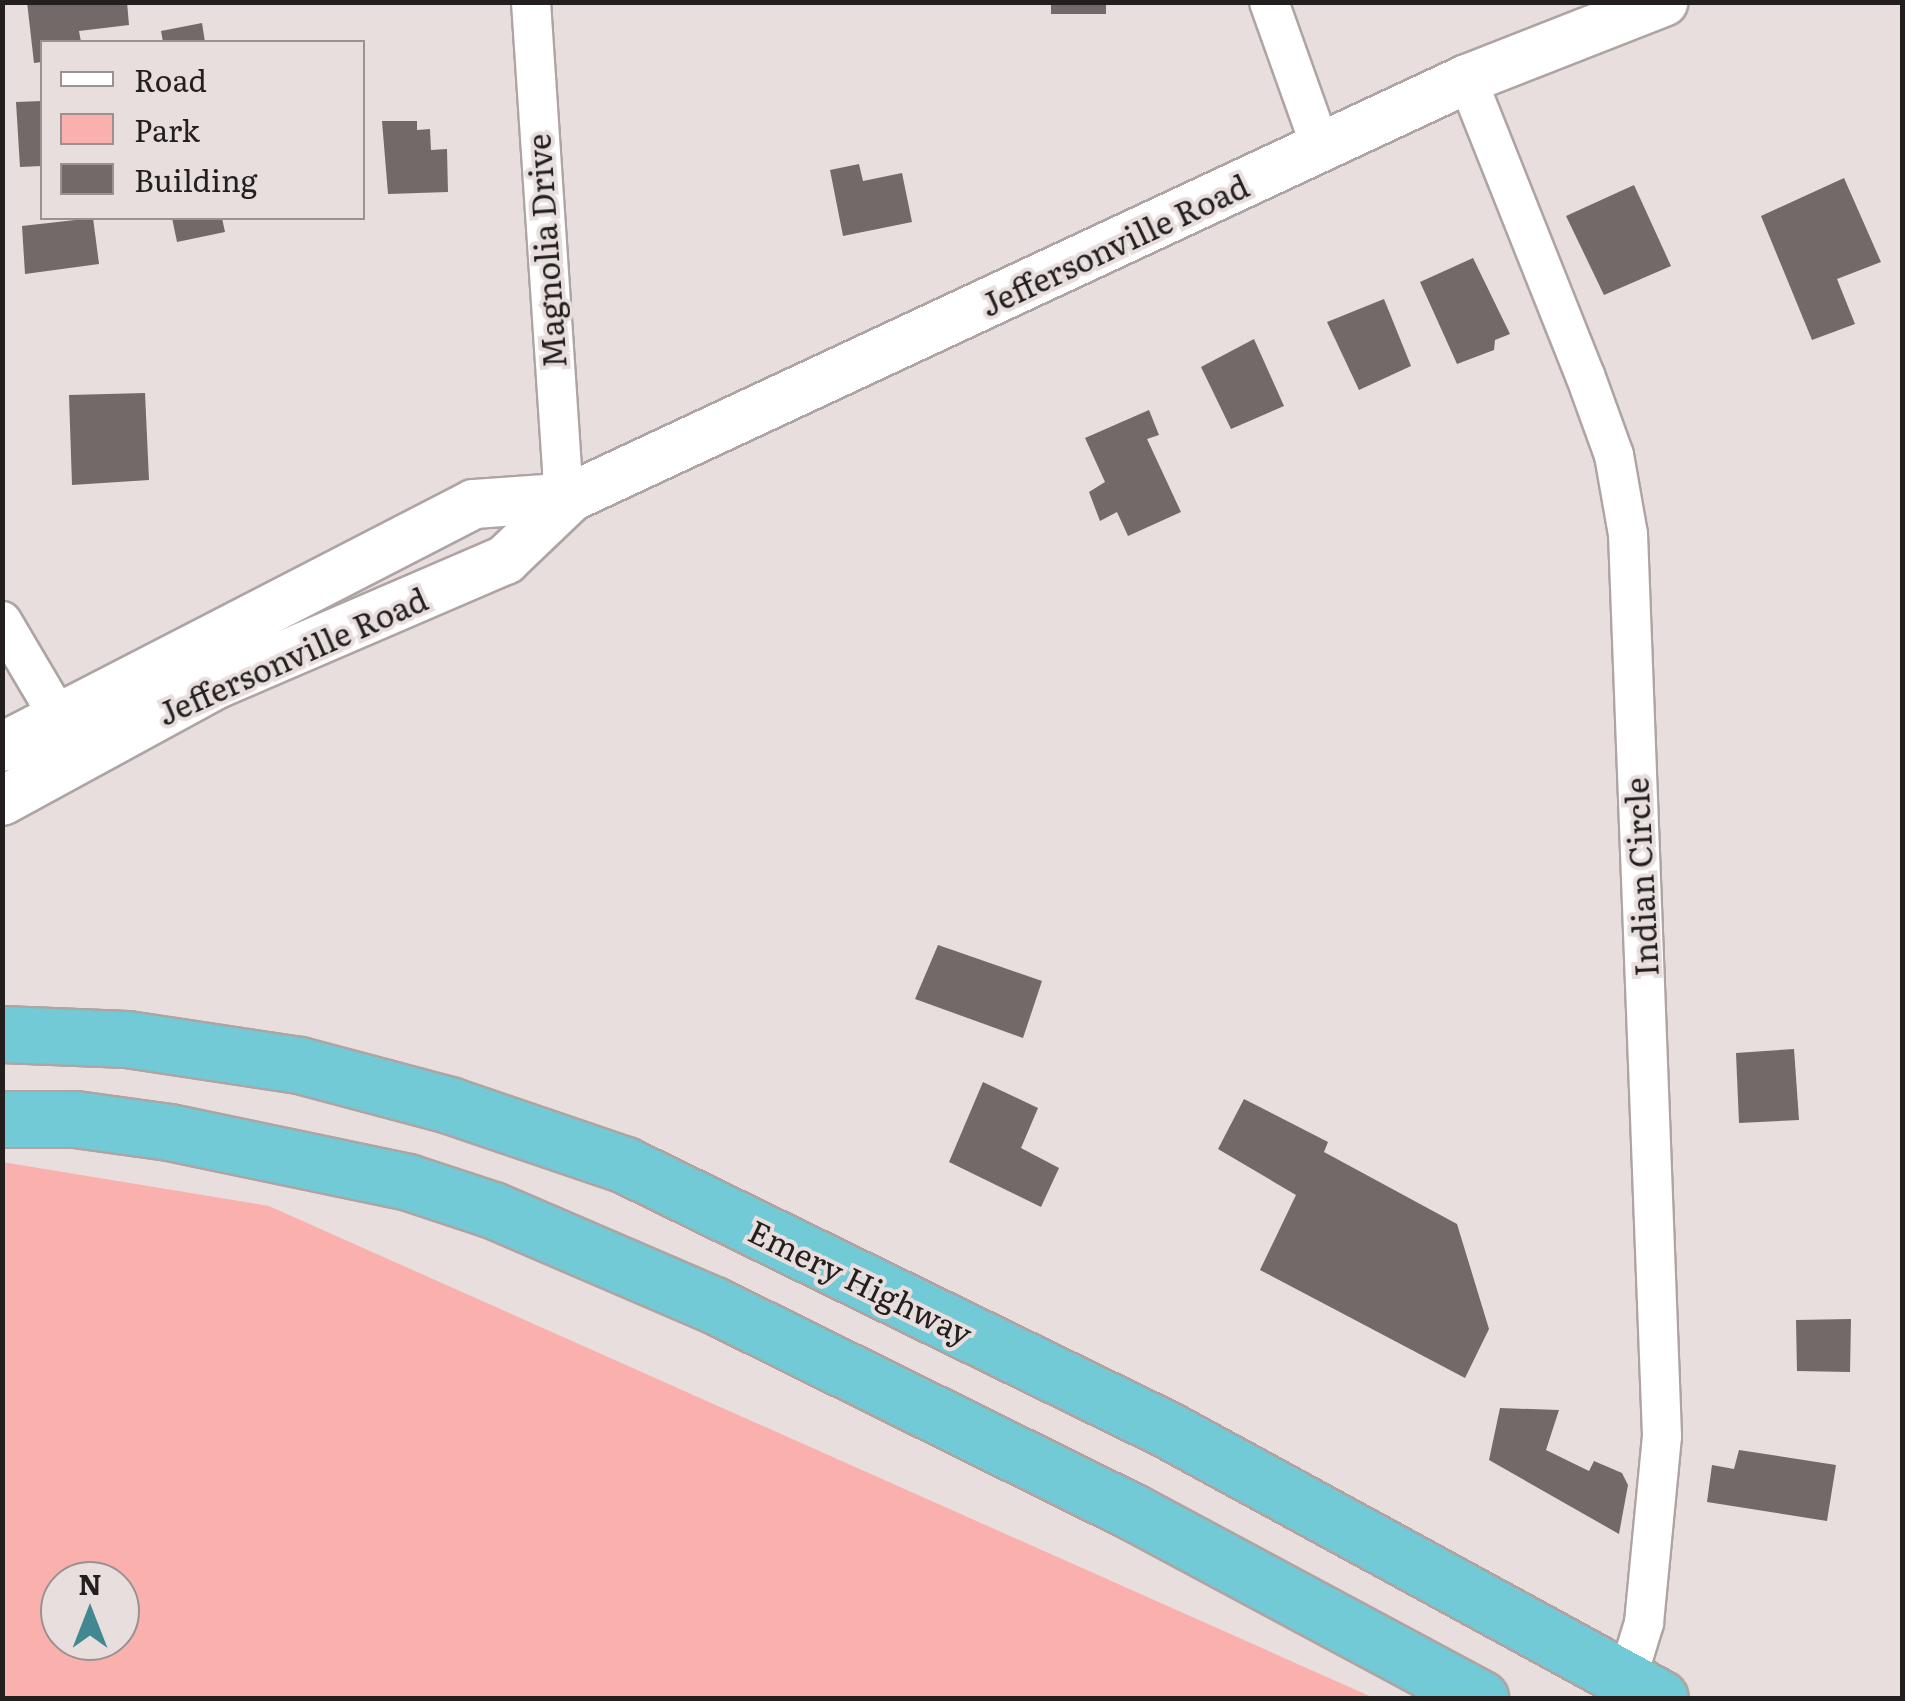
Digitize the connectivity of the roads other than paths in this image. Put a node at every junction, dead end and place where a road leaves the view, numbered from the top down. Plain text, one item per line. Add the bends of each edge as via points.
1 (531, 2) edge
2 (1269, 2) edge
3 (1663, 2) edge
4 (1468, 79) junction
5 (1321, 148) junction
6 (571, 497) junction
7 (2, 622) edge
8 (60, 719) junction
9 (2, 747) edge
10 (2, 801) edge
11 (13, 1031) edge
12 (2, 1119) edge
13 (1635, 1692) edge
14 (1480, 1698) edge

1 - 6 street, Magnolia Drive via 562,474
2 - 5 street
3 - 4 street, Jeffersonville Road
4 - 5 street, Jeffersonville Road
4 - 13 street, Indian Circle via 1608,439 1628,534 1662,1436
5 - 6 street, Jeffersonville Road
6 - 8 street, Jeffersonville Road via 474,504
6 - 10 street, Jeffersonville Road via 506,560 217,684
7 - 8 street
8 - 9 street, Jeffersonville Road
11 - 13 highway, Emery Highway via 299,1065 449,1105 625,1164 1168,1430
12 - 14 highway via 76,1119 303,1157 509,1216 700,1298 1116,1503

